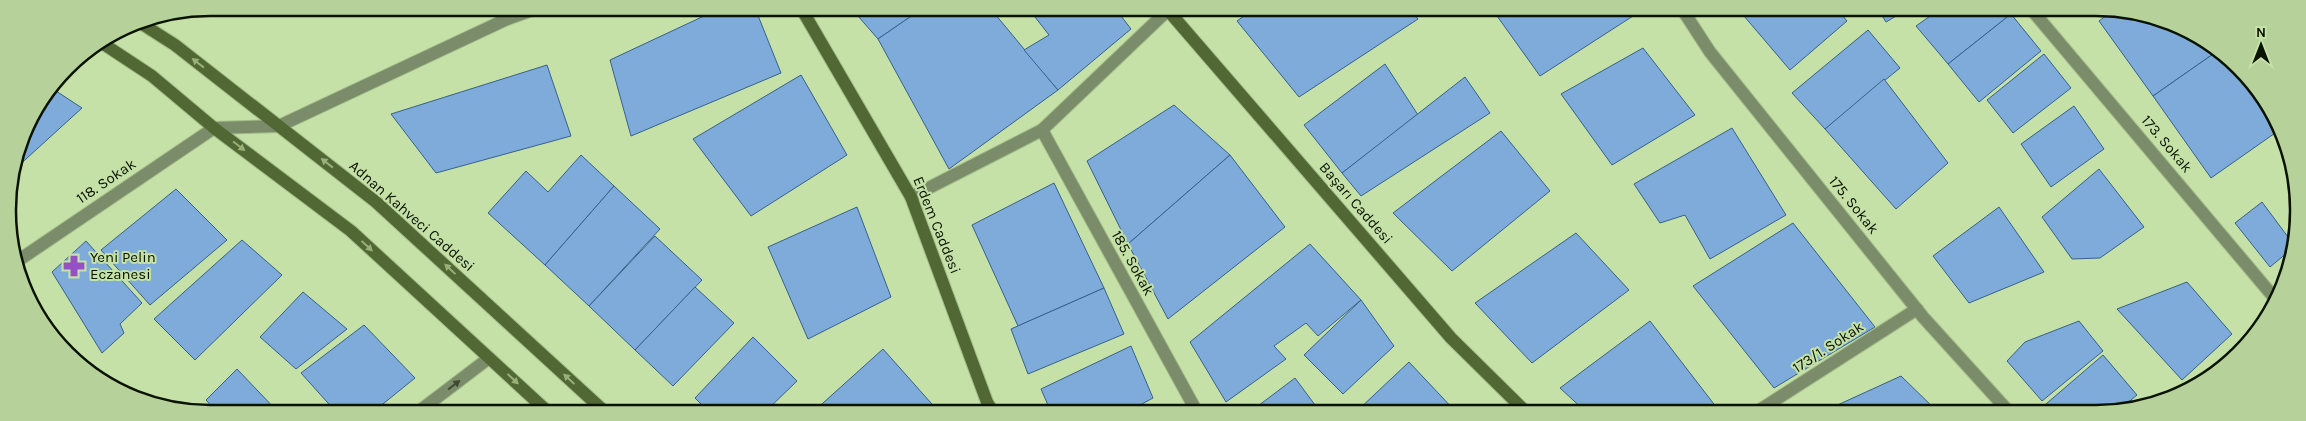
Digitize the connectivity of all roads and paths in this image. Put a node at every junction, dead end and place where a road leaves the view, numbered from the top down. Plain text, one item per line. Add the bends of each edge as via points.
1 (502, 16) edge
2 (517, 16) edge
3 (806, 16) edge
4 (1160, 16) edge
5 (1173, 16) edge
6 (1687, 16) edge
7 (2037, 16) edge
8 (506, 20) junction
9 (147, 27) edge
10 (107, 46) edge
11 (279, 126) junction
12 (214, 128) junction
13 (1042, 130) junction
14 (911, 197) junction
15 (22, 258) edge
16 (2271, 294) edge
17 (1917, 309) junction
18 (490, 358) junction
19 (427, 405) edge
20 (540, 405) edge
21 (597, 405) edge
22 (987, 405) edge
23 (1193, 405) edge
24 (1519, 405) edge
25 (1768, 405) edge
26 (2003, 405) edge

1 - 8 street
2 - 8 street
3 - 14 main road, Erdem Caddesi
4 - 13 street
5 - 24 main road, Başarı Caddesi via 1451,338
6 - 17 street, 175. Sokak via 1710,52
7 - 16 street, 173. Sokak
8 - 11 street
11 -> 9 main road, Adnan Kahveci Caddesi
10 - 12 main road via 152,76
11 - 12 street
21 -> 11 main road, Adnan Kahveci Caddesi via 376,202
12 - 15 street, 118. Sokak
12 -> 18 main road via 351,231
13 - 14 street
13 - 23 street, 185. Sokak
14 - 22 main road, Erdem Caddesi
17 - 25 street, 173/1. Sokak
17 - 26 street, 175. Sokak
19 -> 18 street
18 -> 20 main road

